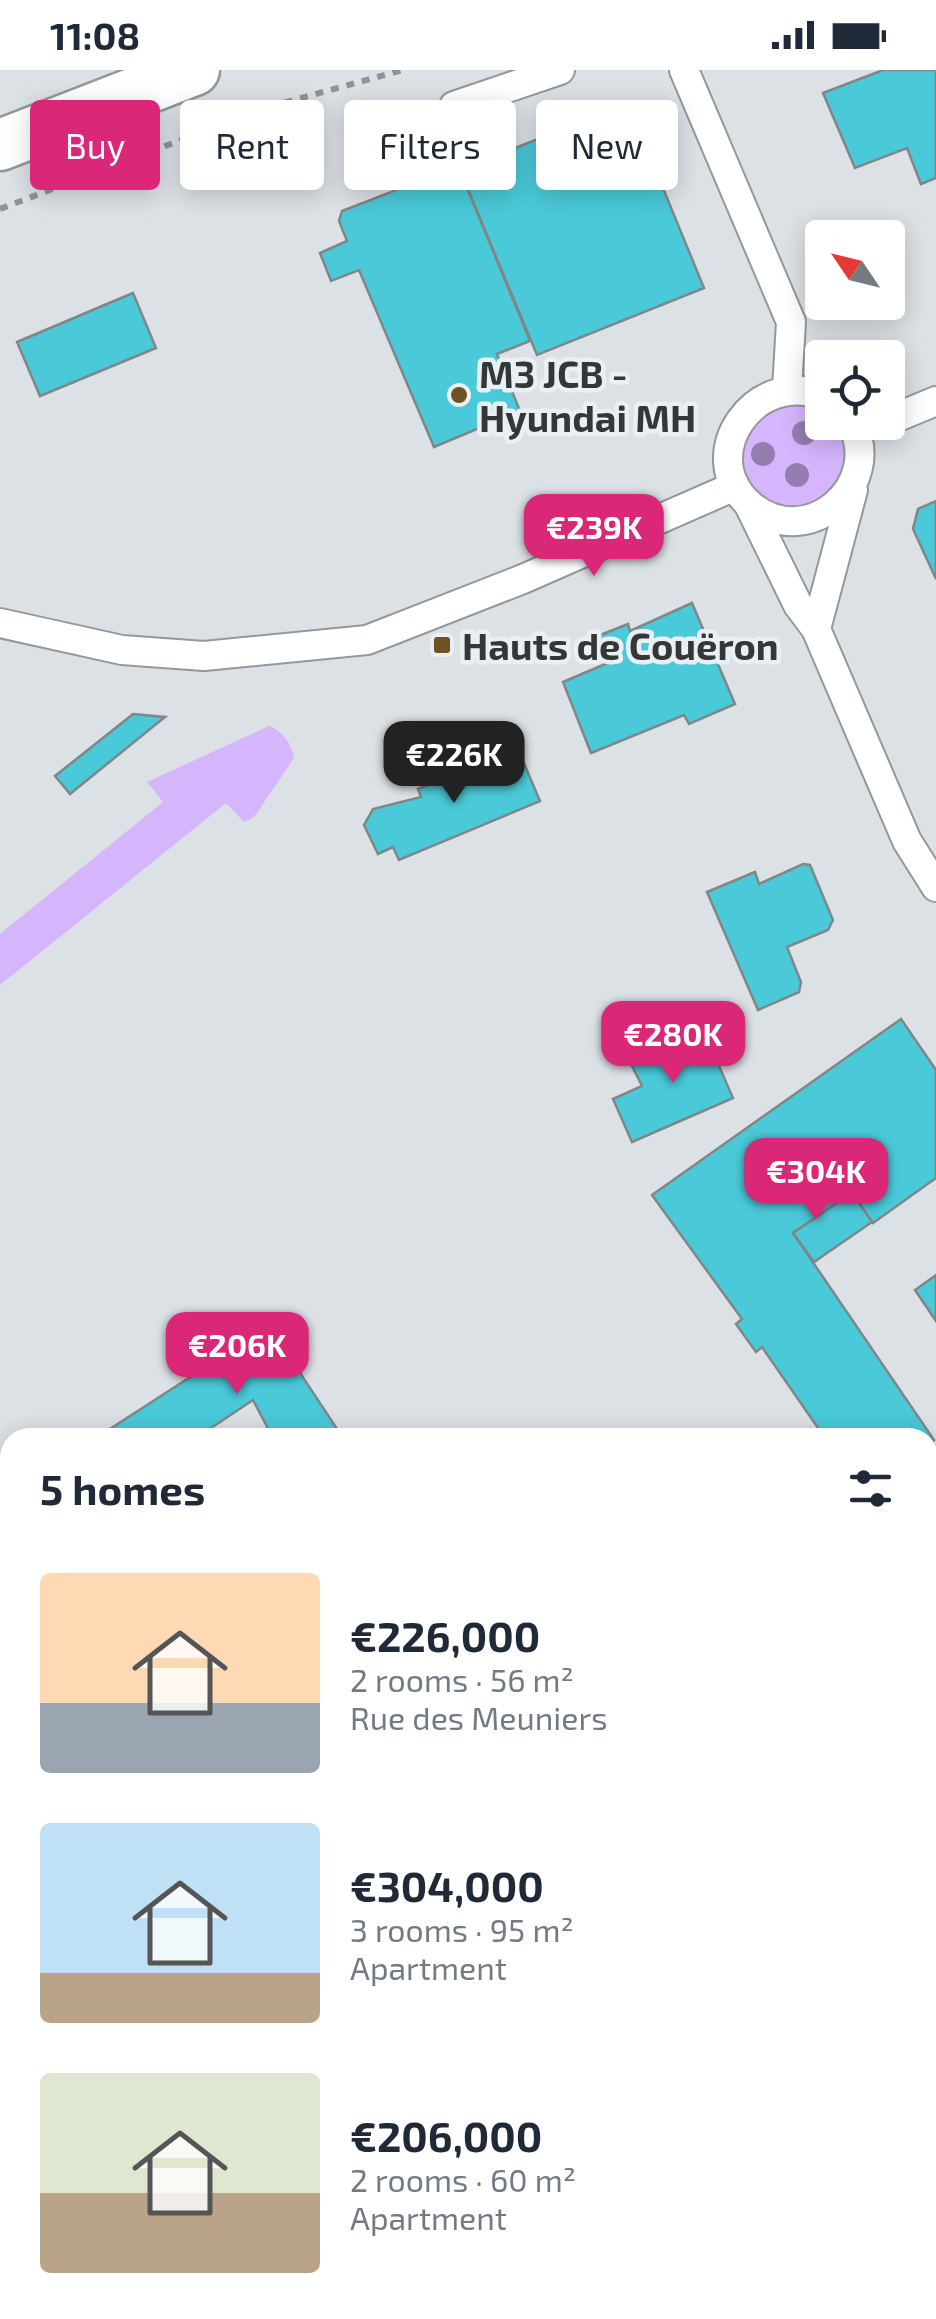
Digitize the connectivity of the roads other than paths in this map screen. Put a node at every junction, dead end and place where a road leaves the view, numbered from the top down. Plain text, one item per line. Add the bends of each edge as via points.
1 (194, 70) edge
2 (560, 70) edge
3 (684, 70) edge
4 (472, 100) edge
5 (0, 145) edge
6 (788, 390) junction
7 (805, 393) edge
8 (936, 401) edge
9 (905, 414) edge
10 (857, 440) edge
11 (856, 478) junction
12 (742, 494) junction
13 (0, 623) edge
14 (816, 629) junction
15 (936, 887) edge

1 - 5 highway
2 - 4 street
3 - 6 street via 792,322
6 - 7 street
6 - 12 street via 766,395 736,424 729,455
8 - 9 street
10 - 11 street
11 - 12 street via 837,505 807,520 766,515
11 - 14 street
12 - 13 street via 367,640 204,656 122,650
12 - 14 street
14 - 15 street via 908,842

